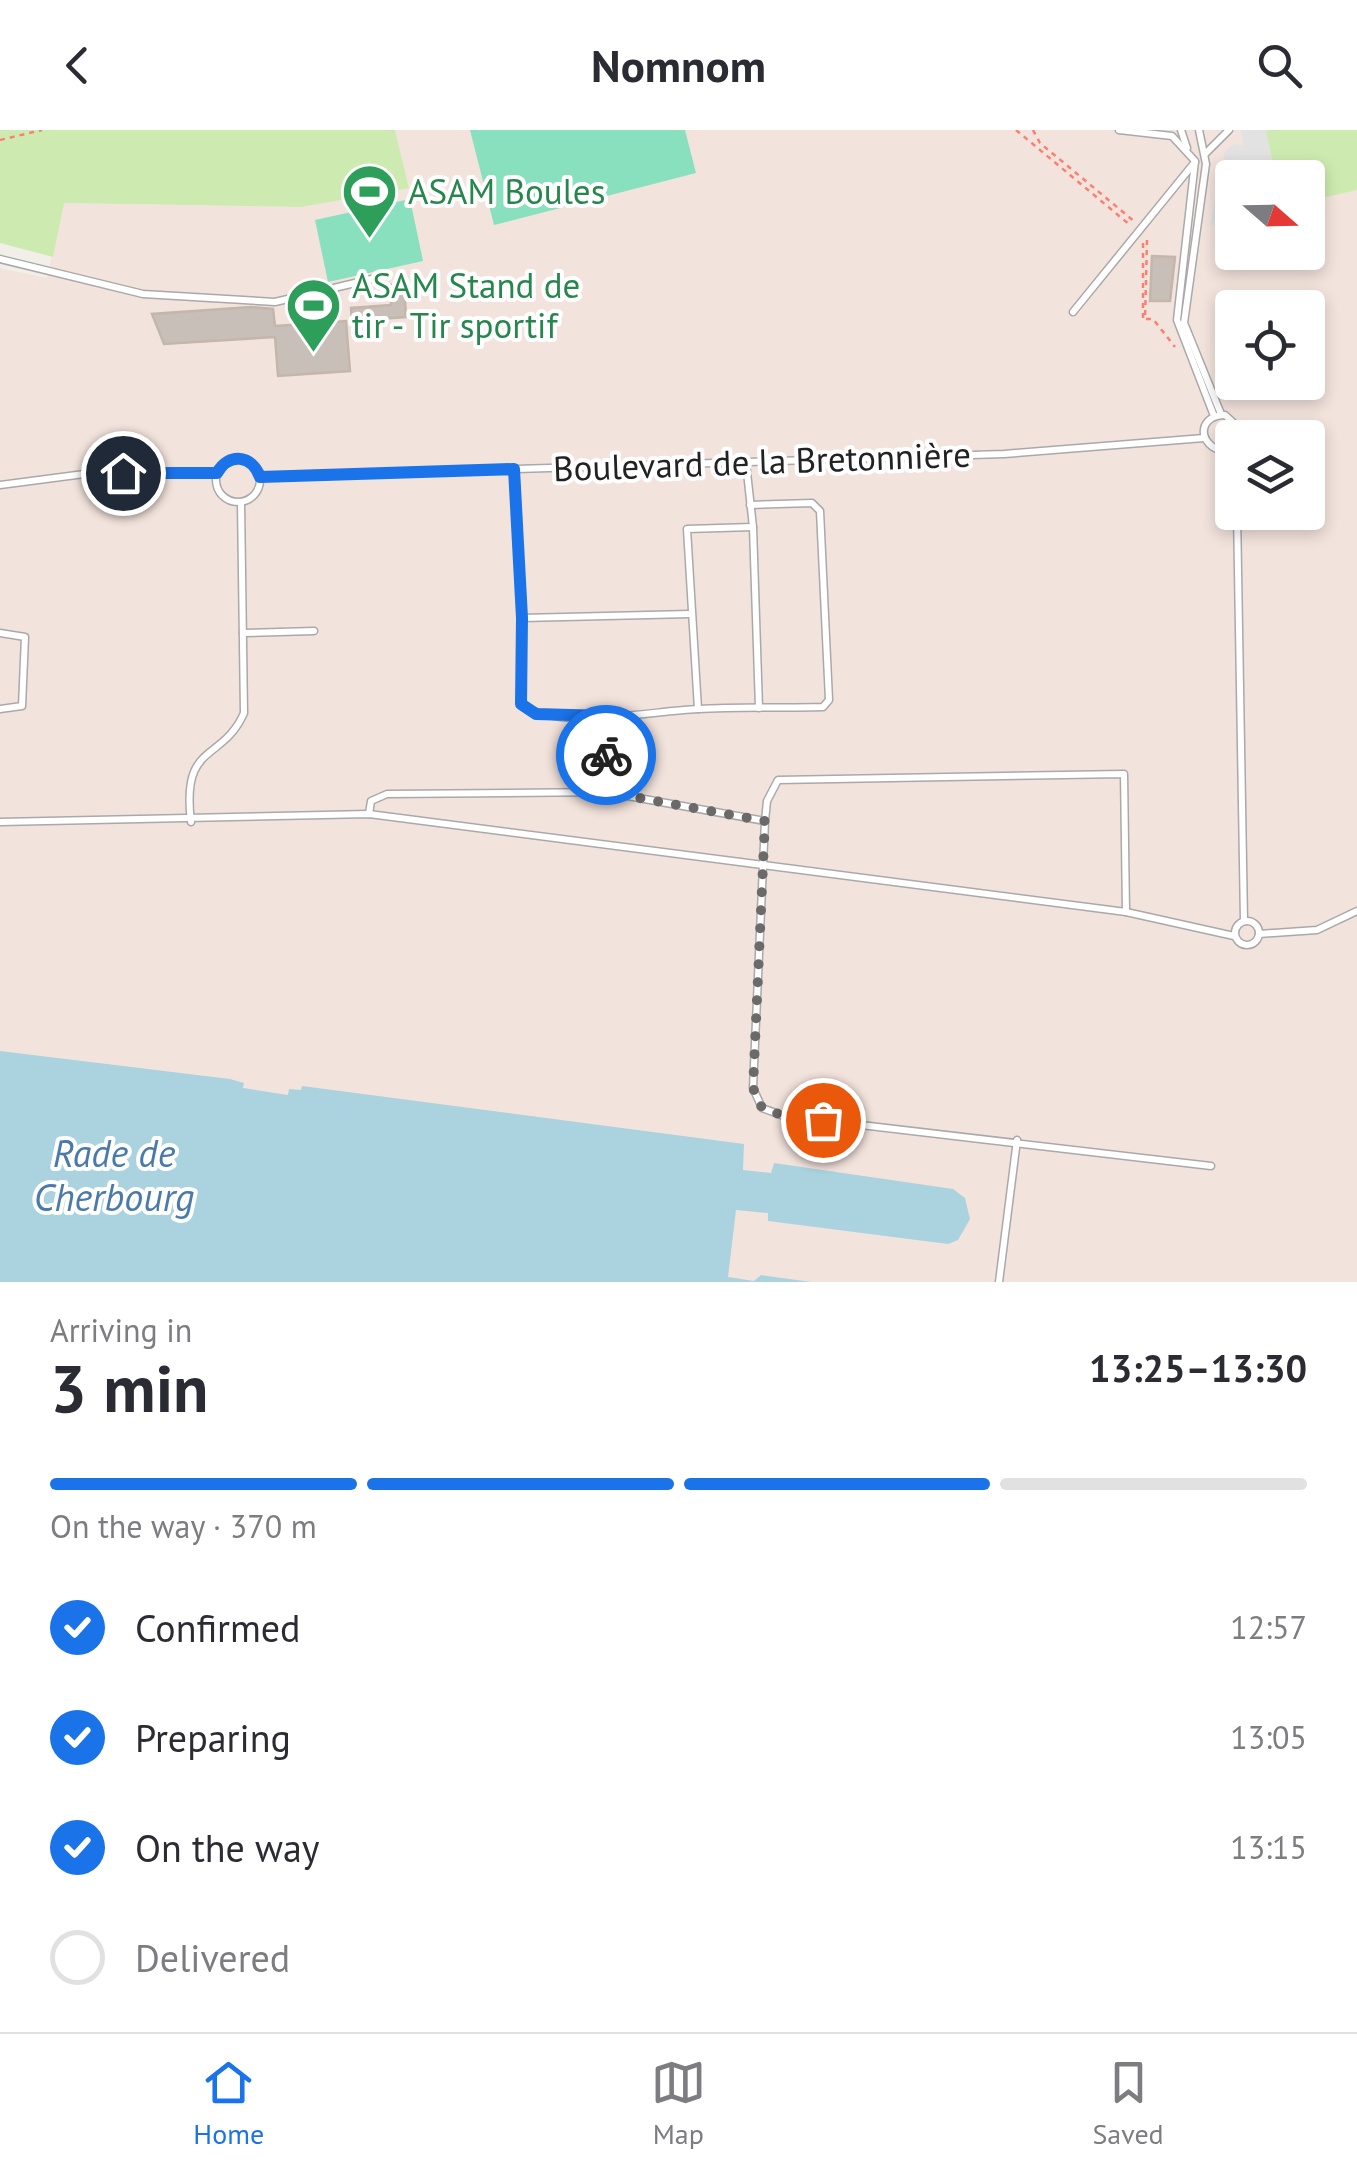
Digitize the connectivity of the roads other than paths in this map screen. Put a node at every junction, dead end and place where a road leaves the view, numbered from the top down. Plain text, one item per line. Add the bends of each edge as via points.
1 (1119, 130) edge
2 (1182, 130) edge
3 (1200, 130) edge
4 (1229, 130) edge
5 (1187, 149) junction
6 (1204, 154) junction
7 (1196, 161) junction
8 (0, 259) edge
9 (376, 278) dead end
10 (1073, 312) dead end
11 (1217, 415) junction
12 (1231, 420) edge
13 (1204, 438) junction
14 (1215, 448) edge
15 (746, 462) junction
16 (514, 469) junction
17 (217, 473) junction
18 (260, 477) junction
19 (0, 485) edge
20 (240, 503) junction
21 (750, 506) junction
22 (753, 527) junction
23 (1237, 530) edge
24 (690, 614) junction
25 (522, 618) junction
26 (314, 630) dead end
27 (244, 633) junction
28 (0, 634) edge
29 (698, 708) junction
30 (759, 708) junction
31 (0, 709) edge
32 (606, 716) junction
33 (606, 792) junction
34 (368, 814) junction
35 (765, 821) junction
36 (0, 822) edge
37 (191, 822) junction
38 (763, 864) junction
39 (1357, 911) edge
40 (1126, 912) junction
41 (1244, 921) junction
42 (1259, 934) junction
43 (1234, 936) junction
44 (1017, 1140) junction
45 (1211, 1166) dead end
46 (999, 1282) edge

1 - 5 lane via 1165,133
2 - 5 lane
3 - 6 lane
4 - 6 lane
5 - 7 lane
6 - 11 lane via 1184,322
7 - 10 lane
7 - 11 lane via 1180,334
8 - 9 lane via 143,294 274,302
11 - 12 lane
11 - 13 lane via 1205,423
13 - 14 lane
13 - 15 lane, Boulevard de la Bretonnière via 1004,454
15 - 16 lane, Boulevard de la Bretonnière
15 - 21 lane
16 - 18 lane, Boulevard de la Bretonnière
16 - 25 lane
17 - 18 lane via 226,461 241,458
17 - 19 lane via 92,473
17 - 20 lane via 220,494
18 - 20 lane via 254,497
20 - 27 lane
21 - 22 lane
21 - 30 lane via 812,503 820,512 830,700 823,707
22 - 24 lane via 687,529
22 - 30 lane
23 - 41 lane
24 - 25 lane
24 - 29 lane
25 - 32 lane via 521,704 536,714
26 - 27 lane
27 - 37 lane via 244,713 238,727 196,764
28 - 31 lane via 25,637 22,706
29 - 30 lane
29 - 32 lane
32 - 33 lane
33 - 34 lane via 387,794 370,801
33 - 35 lane
34 - 37 lane
34 - 38 lane
35 - 38 lane
35 - 40 lane via 766,801 778,780 1124,774
36 - 37 lane
38 - 40 lane
38 - 44 lane via 753,1088 762,1108 784,1116
39 - 42 lane via 1317,930
40 - 43 lane
41 - 42 lane
41 - 43 lane
42 - 43 lane via 1246,946
44 - 45 lane
44 - 46 lane

